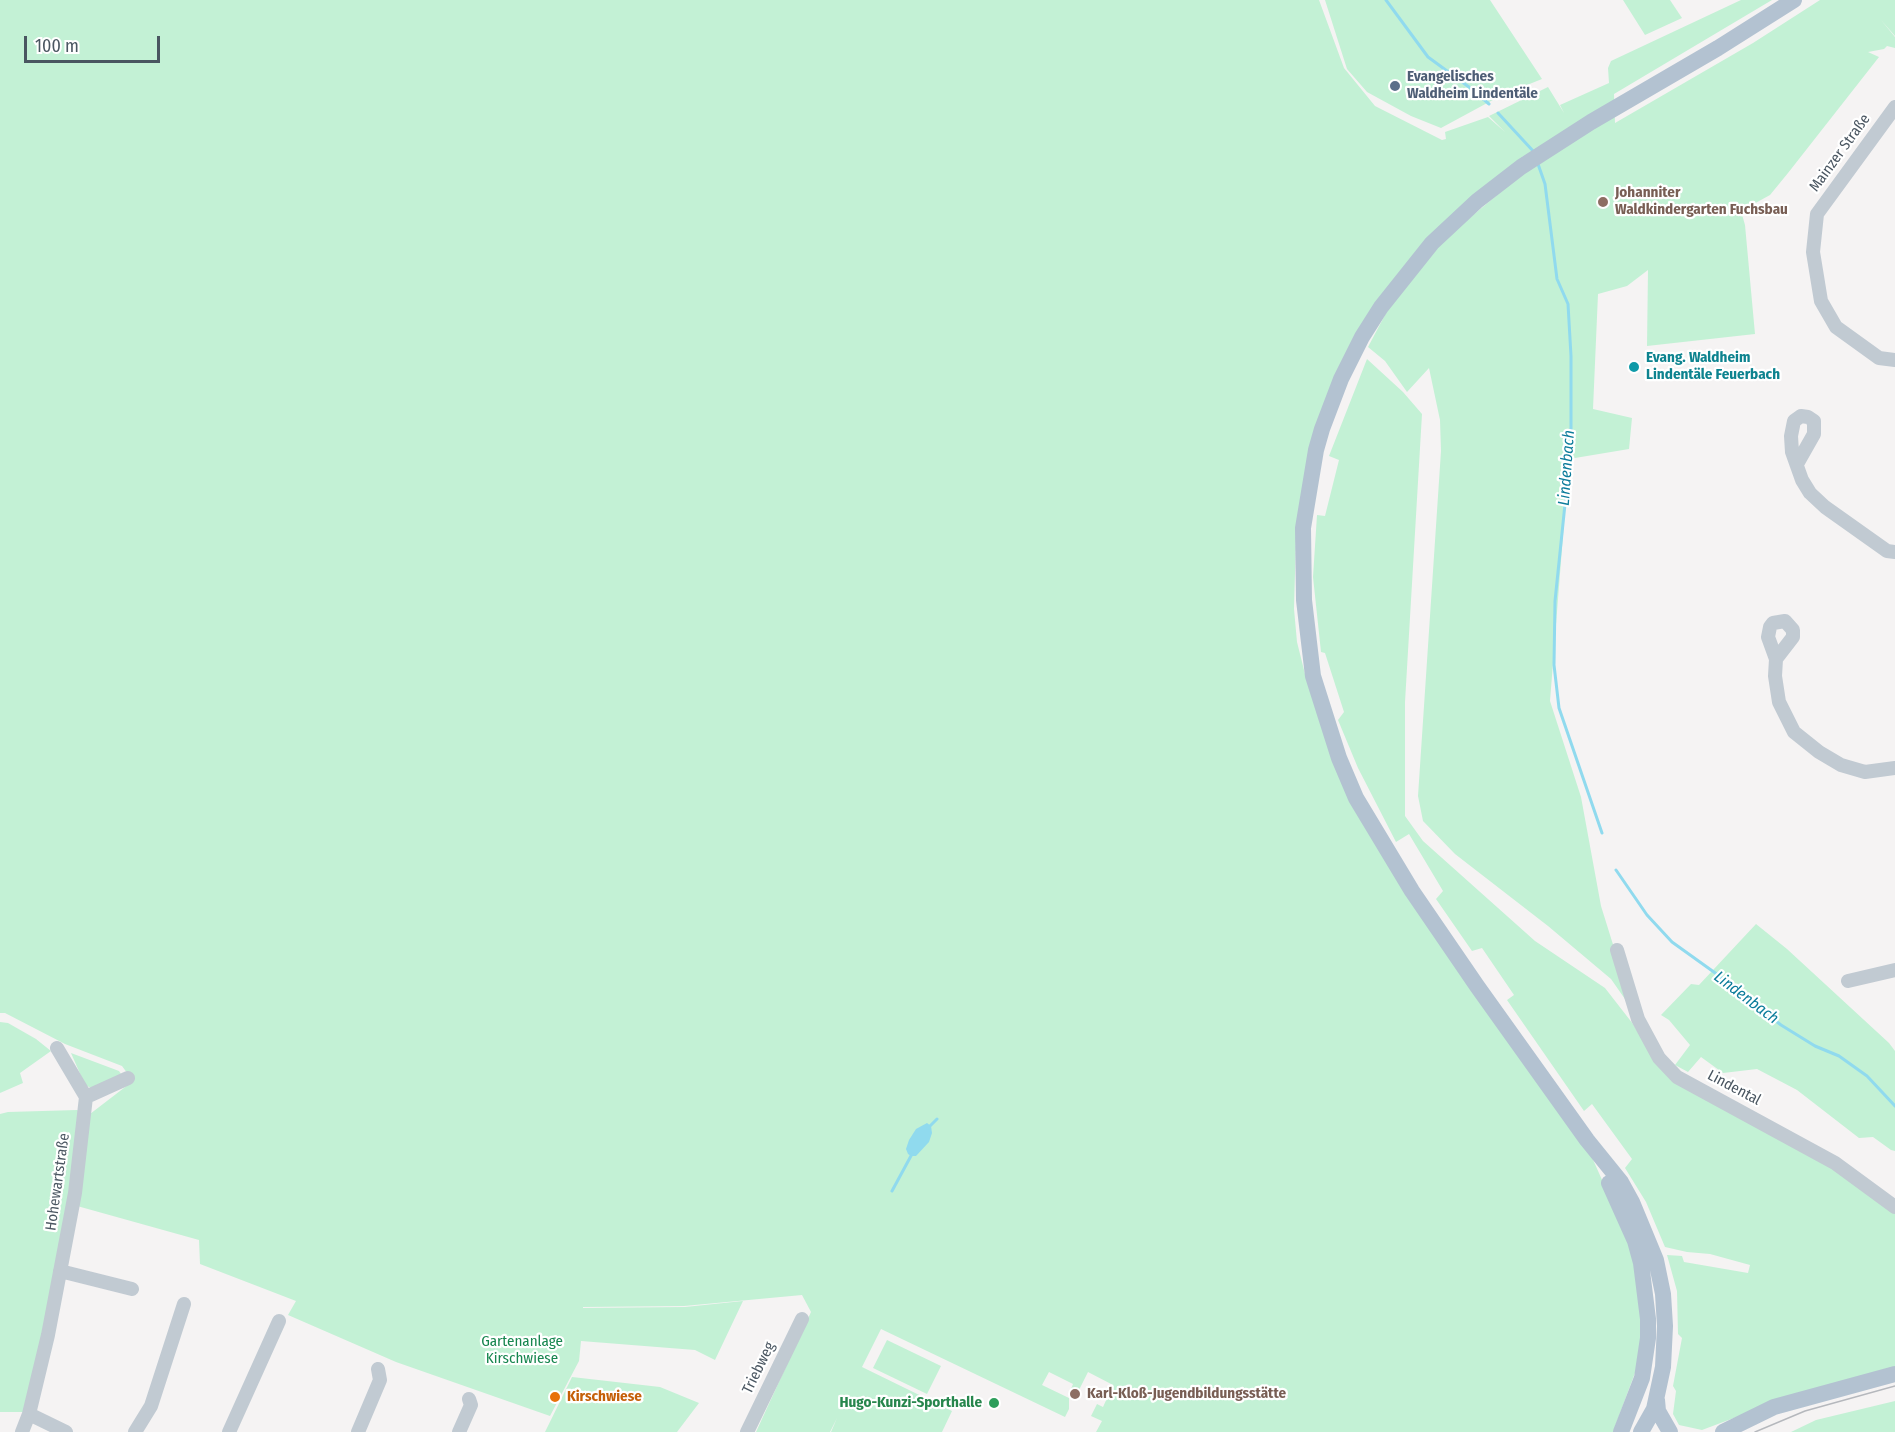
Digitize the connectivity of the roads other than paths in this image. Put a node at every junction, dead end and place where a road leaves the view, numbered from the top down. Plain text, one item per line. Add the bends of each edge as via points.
1 (1794, 0) edge
2 (1895, 107) edge
3 (1895, 360) edge
4 (1797, 464) dead end
5 (1895, 552) edge
6 (1776, 659) dead end
7 (1895, 768) edge
8 (1617, 950) dead end
9 (1895, 970) edge
10 (1848, 981) dead end
11 (57, 1048) dead end
12 (128, 1078) dead end
13 (86, 1097) junction
14 (1587, 1140) junction
15 (1895, 1207) edge
16 (60, 1271) junction
17 (132, 1289) dead end
18 (184, 1304) dead end
19 (802, 1319) dead end
20 (279, 1321) dead end
21 (378, 1369) dead end
22 (1895, 1374) edge
23 (469, 1399) dead end
24 (1657, 1400) junction
25 (1792, 1401) junction
26 (28, 1414) junction
27 (1638, 1431) edge
28 (22, 1432) edge
29 (66, 1432) edge
30 (135, 1432) edge
31 (230, 1432) edge
32 (358, 1432) edge
33 (459, 1432) edge
34 (747, 1432) edge
35 (1670, 1432) edge
36 (1723, 1432) edge
37 (1737, 1432) edge

1 - 14 main road via 1546,150 1477,201 1432,243 1362,337 1337,388 1316,450 1303,528 1306,628 1318,696 1339,758 1356,798 1412,891
2 - 3 street, Mainzer Straße via 1817,214 1813,252 1821,300 1836,327 1879,357
4 - 5 street via 1810,493 1887,551
6 - 7 street via 1779,702 1794,732 1847,768 1865,772
8 - 15 street, Lindental via 1638,1019 1659,1058 1677,1077 1835,1164
9 - 10 street
11 - 13 street
12 - 13 street
13 - 16 street, Hohewartstraße via 75,1193
14 - 24 main road via 1621,1182 1656,1260 1665,1326 1664,1366
14 - 27 main road via 1617,1198 1643,1273 1648,1338 1633,1406
16 - 17 street
16 - 26 street, Hohewartstraße
18 - 30 street via 151,1406
19 - 34 street, Triebweg
20 - 31 street
21 - 32 street via 380,1380
22 - 25 main road
23 - 33 street via 471,1406
24 - 27 main road
24 - 35 main road
25 - 36 main road
25 - 37 main road
26 - 28 street, Hohewartstraße
26 - 29 street

